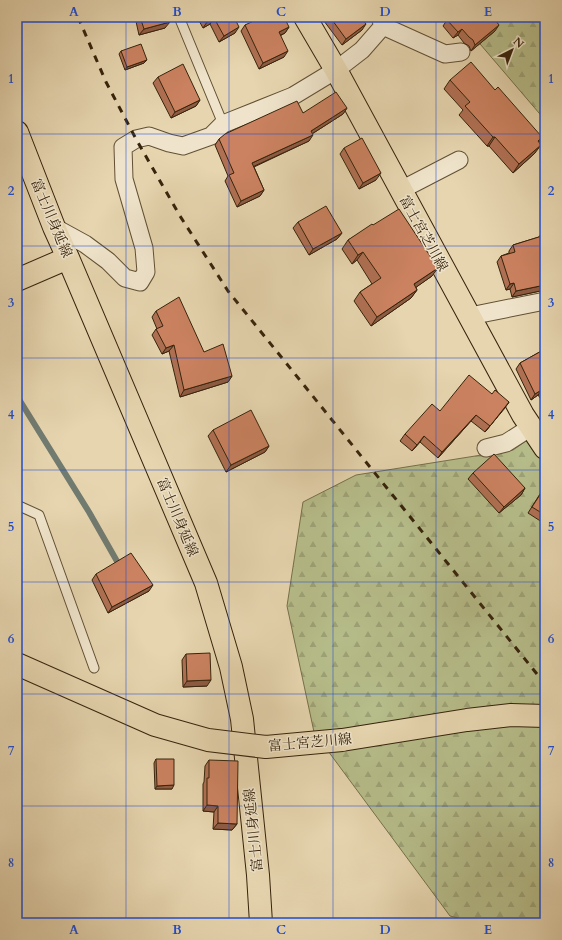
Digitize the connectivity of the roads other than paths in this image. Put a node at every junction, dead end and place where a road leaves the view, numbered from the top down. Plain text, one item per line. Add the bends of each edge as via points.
1 (179, 17) edge
2 (305, 17) edge
3 (382, 21) edge
4 (461, 52) dead end
5 (336, 70) junction
6 (223, 124) junction
7 (17, 132) edge
8 (459, 160) dead end
9 (401, 190) junction
10 (54, 227) junction
11 (68, 258) junction
12 (17, 280) edge
13 (545, 301) edge
14 (470, 316) junction
15 (531, 427) junction
16 (486, 448) dead end
17 (545, 448) edge
18 (17, 505) edge
19 (17, 664) edge
20 (94, 668) dead end
21 (545, 716) edge
22 (261, 923) edge

1 - 6 lane
2 - 5 main road, 富士宮芝川線
3 - 4 street via 445,54
3 - 5 street via 362,50
5 - 6 street via 293,96
5 - 9 main road, 富士宮芝川線
6 - 10 street via 211,136 183,146 149,136 136,139 123,147 124,179 144,248 146,272 140,282 125,278 85,244
7 - 10 main road, 富士川身延線
8 - 9 street
9 - 14 main road, 富士宮芝川線
10 - 11 main road, 富士川身延線
11 - 12 main road
11 - 22 main road, 富士川身延線 via 206,583 231,666 242,719
13 - 14 street
14 - 15 main road, 富士宮芝川線
15 - 16 street via 506,443
15 - 17 main road, 富士宮芝川線
18 - 20 lane via 39,515
19 - 21 main road, 富士宮芝川線, bridge via 155,725 208,740 266,747 342,740 466,720 512,715

